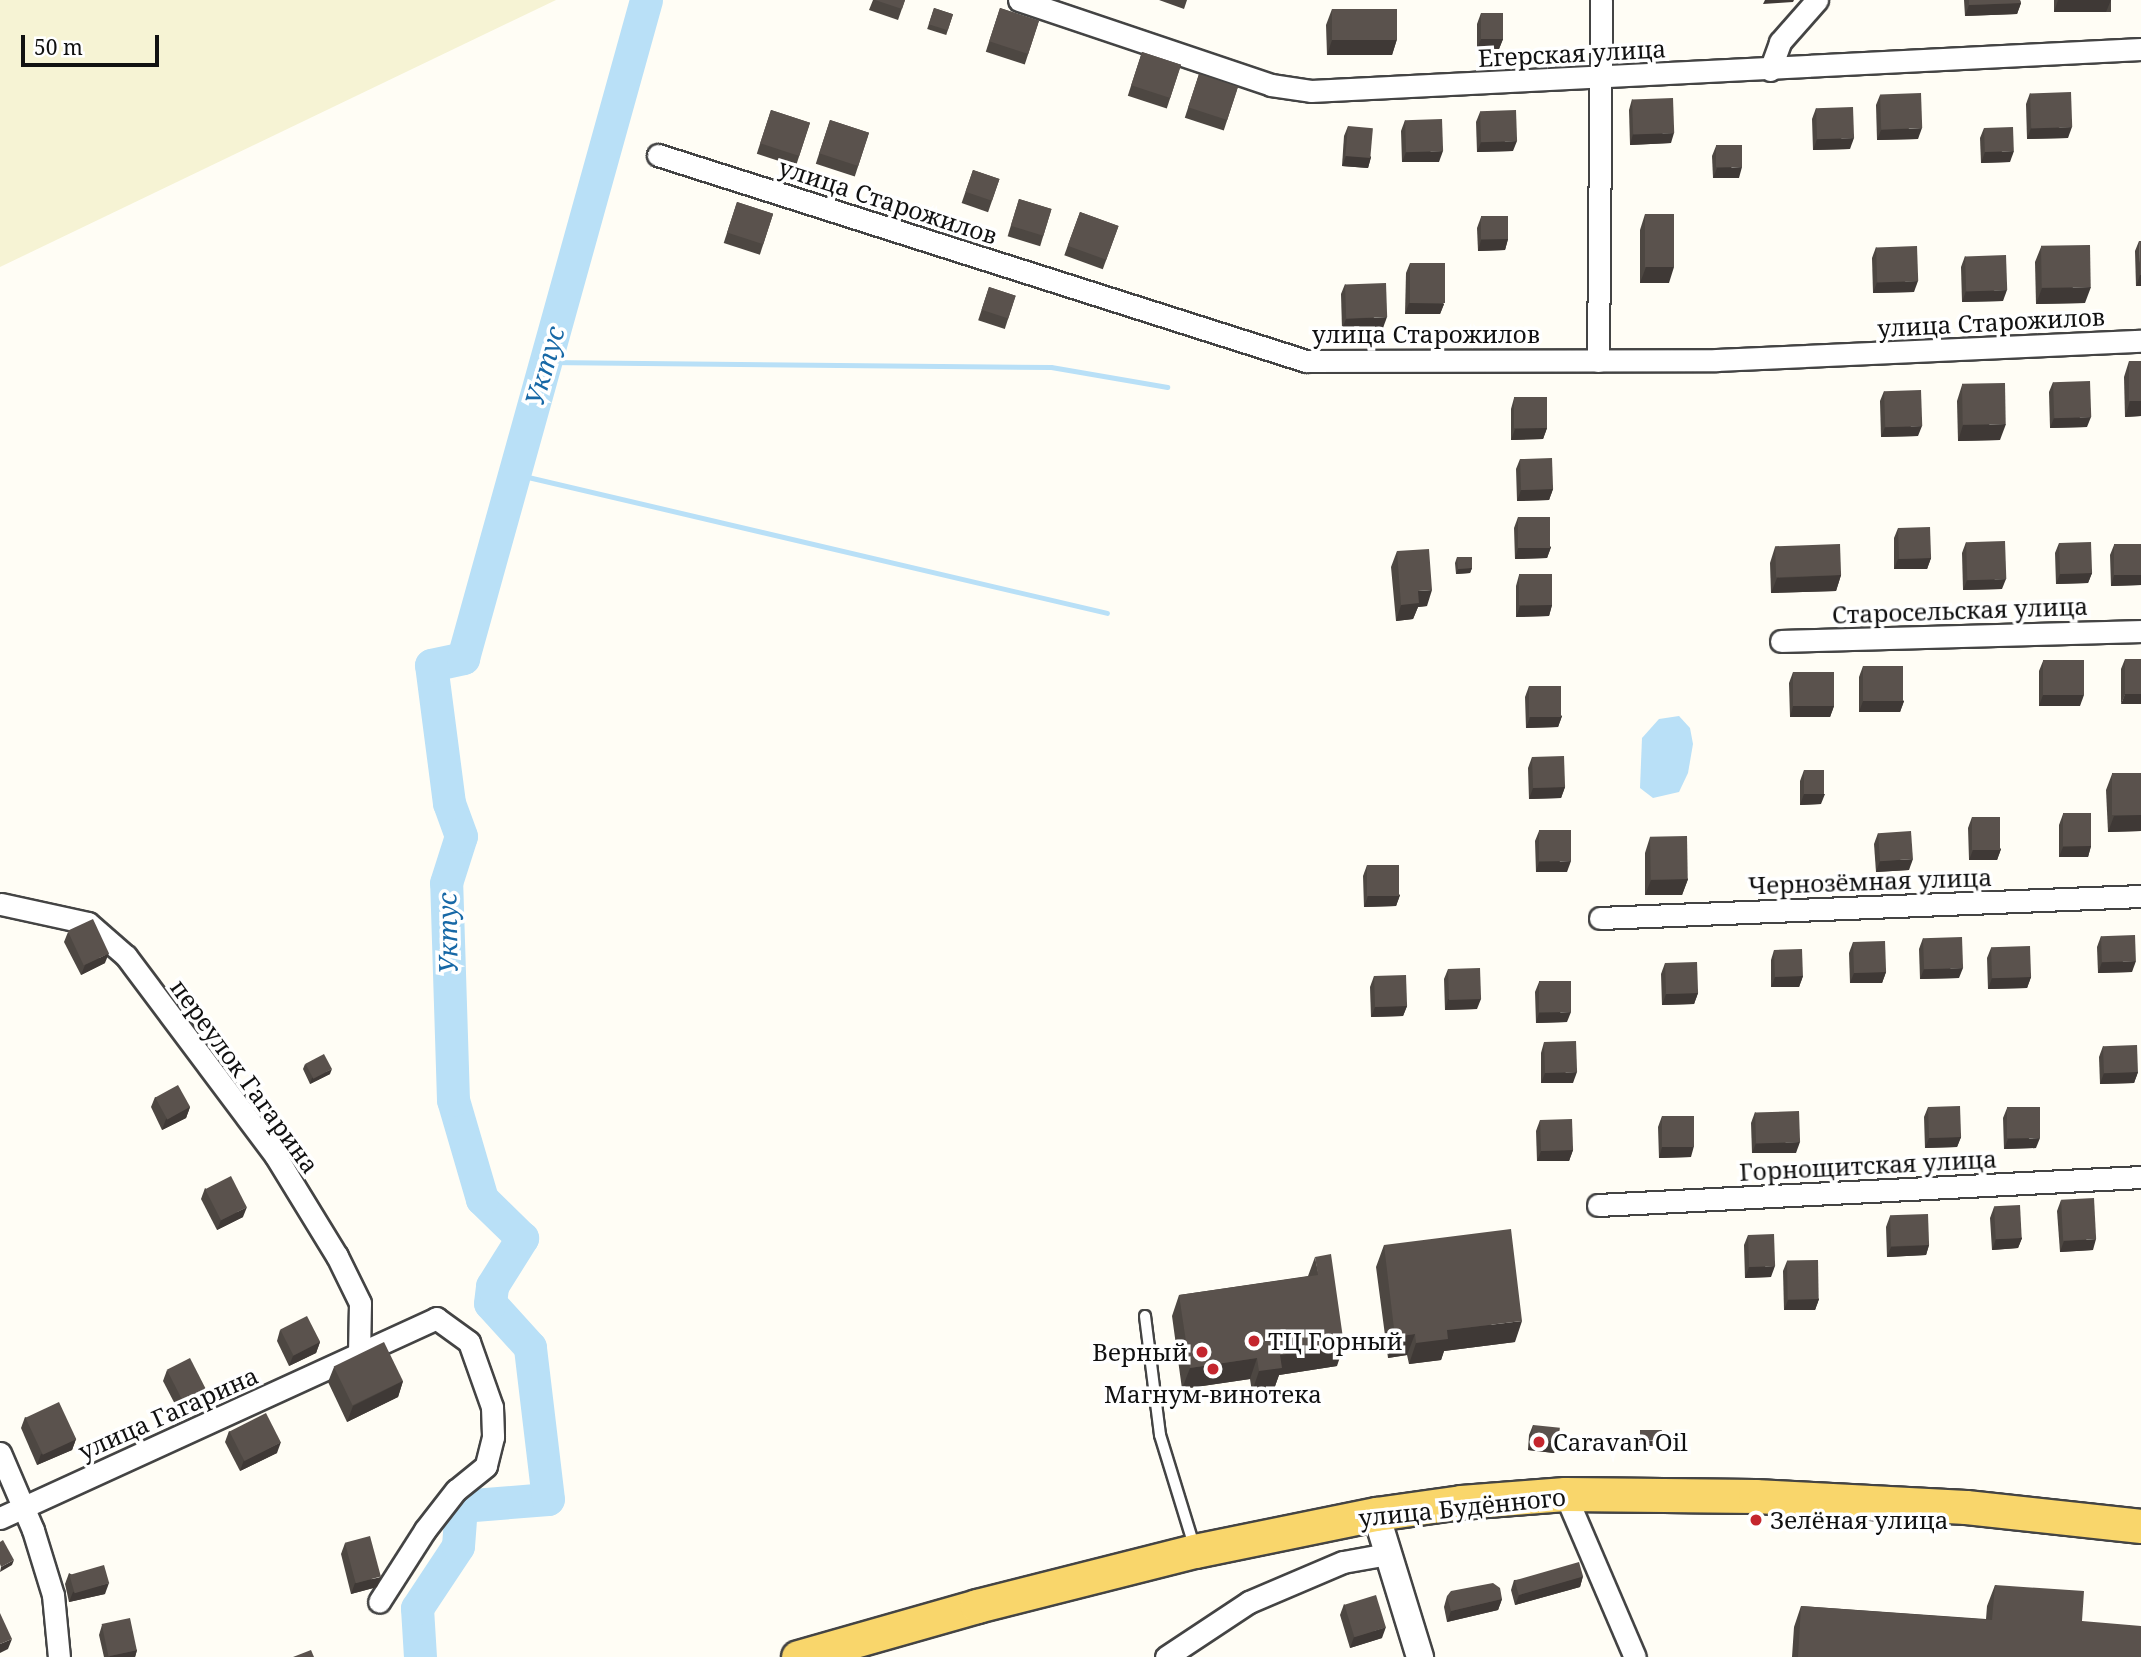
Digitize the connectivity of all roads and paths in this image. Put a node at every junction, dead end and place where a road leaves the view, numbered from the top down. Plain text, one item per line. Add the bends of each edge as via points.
1 (1019, 0) edge
2 (1601, 0) edge
3 (1817, 0) edge
4 (2141, 49) edge
5 (1770, 71) junction
6 (1601, 78) junction
7 (658, 155) dead end
8 (2141, 341) edge
9 (1598, 360) junction
10 (2141, 631) edge
11 (1781, 641) dead end
12 (2141, 897) edge
13 (1, 904) edge
14 (1600, 918) dead end
15 (2141, 1177) edge
16 (1598, 1205) dead end
17 (1145, 1316) dead end
18 (359, 1357) junction
19 (0, 1453) edge
20 (1565, 1494) junction
21 (21, 1507) junction
22 (1376, 1514) junction
23 (0, 1518) edge
24 (2141, 1526) edge
25 (1195, 1551) junction
26 (1388, 1553) junction
27 (379, 1602) dead end
28 (59, 1657) edge
29 (798, 1657) edge
30 (1166, 1657) edge
31 (1420, 1657) edge
32 (1635, 1657) edge

1 - 6 street, Егерская улица via 1271,85 1311,91
2 - 6 street
3 - 5 street via 1780,41
4 - 5 street, Егерская улица
5 - 6 street, Егерская улица
6 - 9 street
7 - 9 street, улица Старожилов via 1306,362
8 - 9 street, улица Старожилов via 1716,360
10 - 11 street, Старосельская улица
12 - 14 street, Чернозёмная улица
13 - 18 street, переулок Гагарина via 88,923 126,956 275,1156 337,1256 360,1303
15 - 16 street, Горнощитская улица
17 - 25 lane via 1160,1435
18 - 21 street, улица Гагарина
18 - 27 street, улица Гагарина via 436,1318 469,1342 492,1407 494,1437 486,1466 440,1510
19 - 21 street
20 - 22 main road, улица Будённого
20 - 24 main road, улица Будённого via 1857,1500
20 - 32 street
21 - 23 street, улица Гагарина
21 - 28 street via 53,1595
22 - 25 main road, улица Будённого
22 - 26 street
25 - 29 main road, улица Будённого
26 - 30 street via 1343,1562 1249,1602
26 - 31 street

